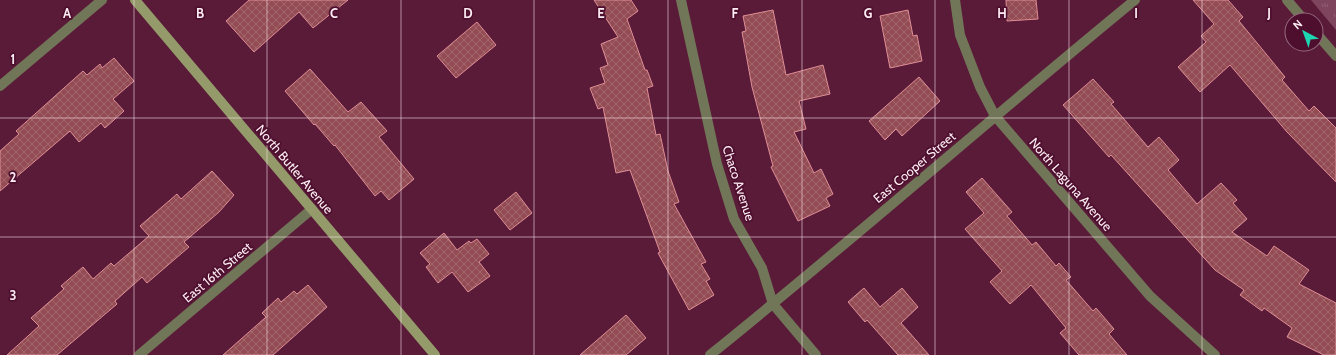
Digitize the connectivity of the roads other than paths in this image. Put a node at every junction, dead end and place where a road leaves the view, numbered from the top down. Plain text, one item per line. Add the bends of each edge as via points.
1 (102, 0) edge
2 (135, 0) edge
3 (681, 0) edge
4 (955, 0) edge
5 (1134, 0) edge
6 (1287, 0) edge
7 (1297, 12) edge
8 (1324, 42) edge
9 (1336, 56) edge
10 (0, 86) edge
11 (995, 116) junction
12 (312, 209) junction
13 (774, 304) junction
14 (139, 355) edge
15 (435, 355) edge
16 (710, 355) edge
17 (816, 355) edge
18 (1215, 355) edge

1 - 10 street
2 - 12 main road, North Butler Avenue
3 - 13 street, Chaco Avenue via 719,171 734,219 762,268
4 - 11 street, North Laguna Avenue via 960,35 980,87
5 - 11 street, East Cooper Street
6 - 7 street
8 - 9 street
11 - 13 street, East Cooper Street
11 - 18 street, North Laguna Avenue via 1150,296
12 - 14 street, East 16th Street
12 - 15 main road, North Butler Avenue
13 - 16 street, East Cooper Street
13 - 17 street, Chaco Avenue

